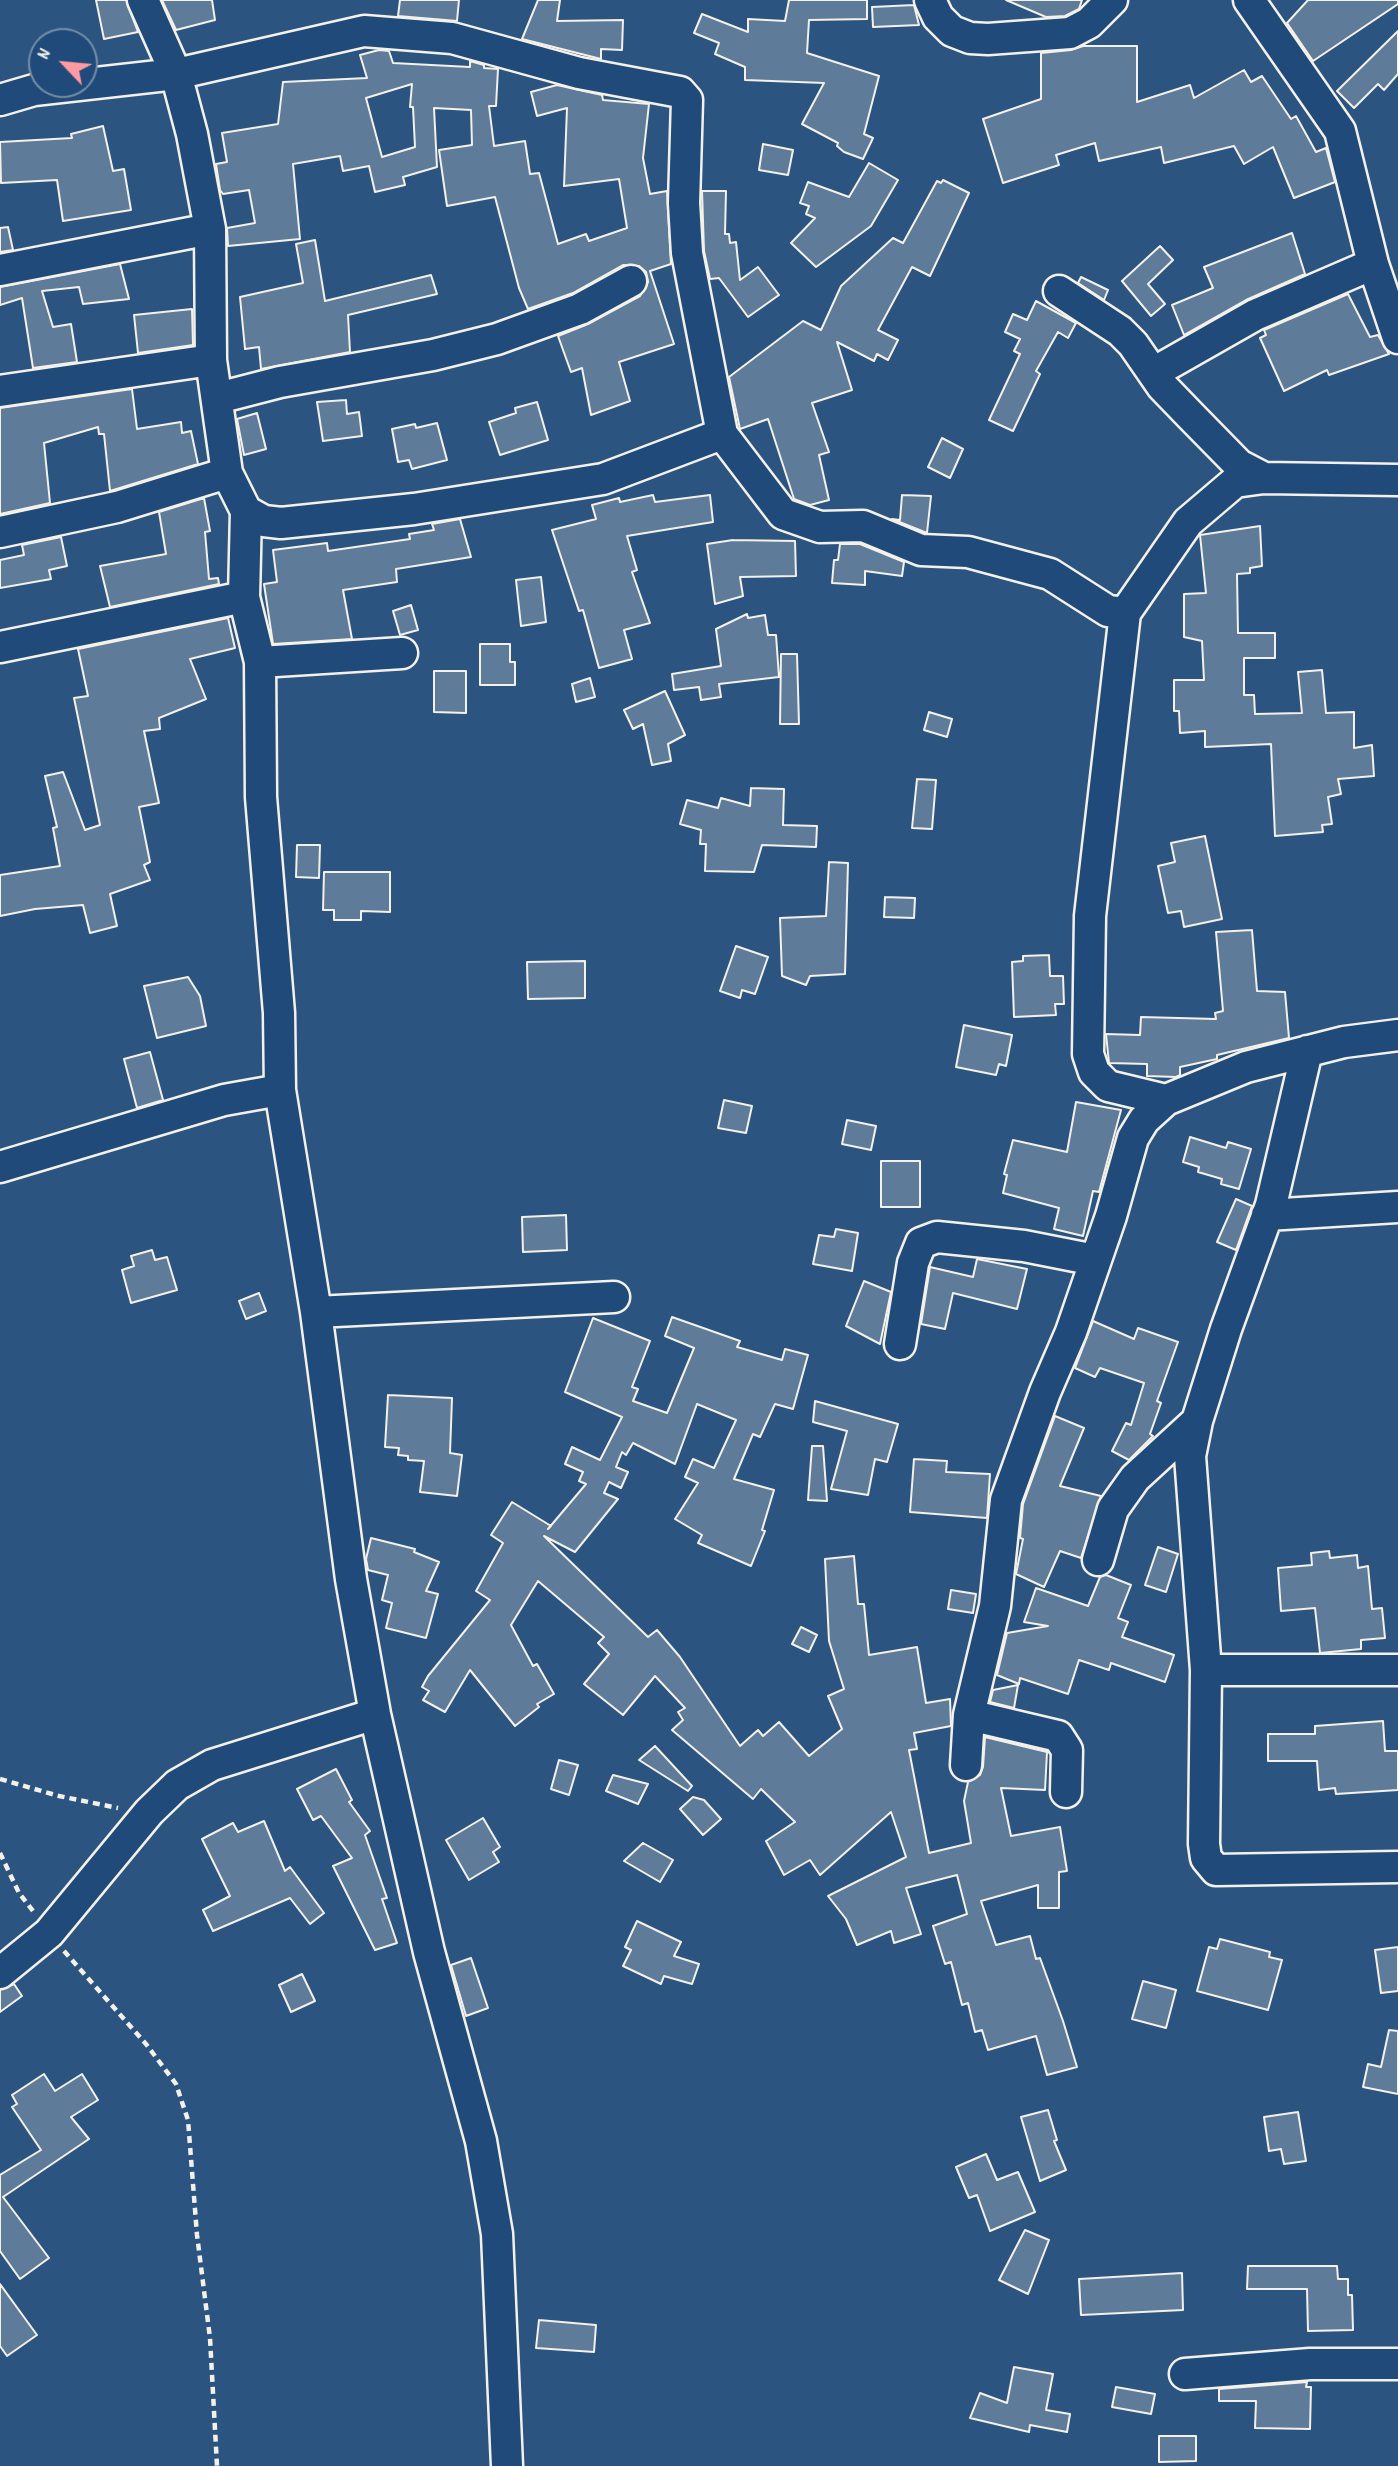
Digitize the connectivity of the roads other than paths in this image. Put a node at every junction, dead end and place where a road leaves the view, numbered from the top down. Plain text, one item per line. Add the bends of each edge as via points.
1 (143, 0) edge
2 (930, 0) edge
3 (1112, 0) edge
4 (1249, 0) edge
5 (176, 74) junction
6 (0, 100) edge
7 (210, 229) junction
8 (1373, 264) junction
9 (0, 270) edge
10 (631, 281) dead end
11 (1059, 291) dead end
12 (1398, 338) edge
13 (211, 360) junction
14 (1153, 373) junction
15 (0, 391) edge
16 (218, 398) junction
17 (722, 434) junction
18 (227, 473) junction
19 (1264, 478) junction
20 (1398, 480) edge
21 (246, 511) junction
22 (0, 532) edge
23 (244, 597) junction
24 (1125, 614) junction
25 (0, 647) edge
26 (402, 653) dead end
27 (260, 662) junction
28 (1398, 1035) edge
29 (1307, 1051) junction
30 (280, 1090) junction
31 (1166, 1100) junction
32 (0, 1167) edge
33 (1398, 1207) edge
34 (1267, 1216) junction
35 (1095, 1260) junction
36 (614, 1297) dead end
37 (316, 1312) junction
38 (900, 1344) dead end
39 (1197, 1421) junction
40 (1098, 1560) dead end
41 (1206, 1670) junction
42 (1398, 1670) edge
43 (375, 1714) junction
44 (968, 1715) junction
45 (966, 1765) dead end
46 (1066, 1792) dead end
47 (1398, 1867) edge
48 (0, 1973) edge
49 (1398, 2364) edge
50 (1185, 2374) dead end
51 (507, 2466) edge

1 - 5 street
2 - 3 street via 952,31 988,39 1070,33 1089,23
4 - 8 street via 1340,131
5 - 6 street via 34,90
5 - 7 street
5 - 17 street via 364,32 452,38 579,74 680,92 687,100 687,253
7 - 9 street
7 - 13 street
8 - 12 street
8 - 14 street via 1255,315
10 - 16 street via 580,309 497,339
11 - 14 street via 1120,331
13 - 15 street
13 - 16 street
14 - 19 street via 1239,465
16 - 18 street
17 - 21 street via 590,481 414,509 281,523 264,521
17 - 24 street via 783,514 820,527 863,526 921,550 968,552 1049,574 1108,611
18 - 21 street
18 - 22 street via 117,507
19 - 20 street
19 - 24 street via 1235,482 1188,522
21 - 23 street
23 - 25 street
23 - 27 street
24 - 31 street via 1090,916 1088,1054 1094,1072 1108,1086
26 - 27 street
27 - 30 street via 261,797 279,1013
28 - 29 street
29 - 31 street via 1246,1067
29 - 34 street
30 - 32 street via 224,1100
30 - 37 street
31 - 35 street via 1133,1138
33 - 34 street
34 - 39 street
35 - 38 street via 1024,1246 937,1237 920,1243
35 - 44 street via 1006,1500 995,1606
36 - 37 street
37 - 43 street via 351,1578
39 - 40 street via 1135,1478 1113,1509
39 - 41 street via 1190,1456
41 - 42 street
41 - 47 street via 1204,1844 1206,1858 1216,1870
43 - 48 street via 212,1765 177,1785 149,1812 49,1933
43 - 51 street via 429,1952 481,2141 496,2234
44 - 45 street
44 - 46 street via 1058,1736 1067,1750
49 - 50 street via 1310,2364

